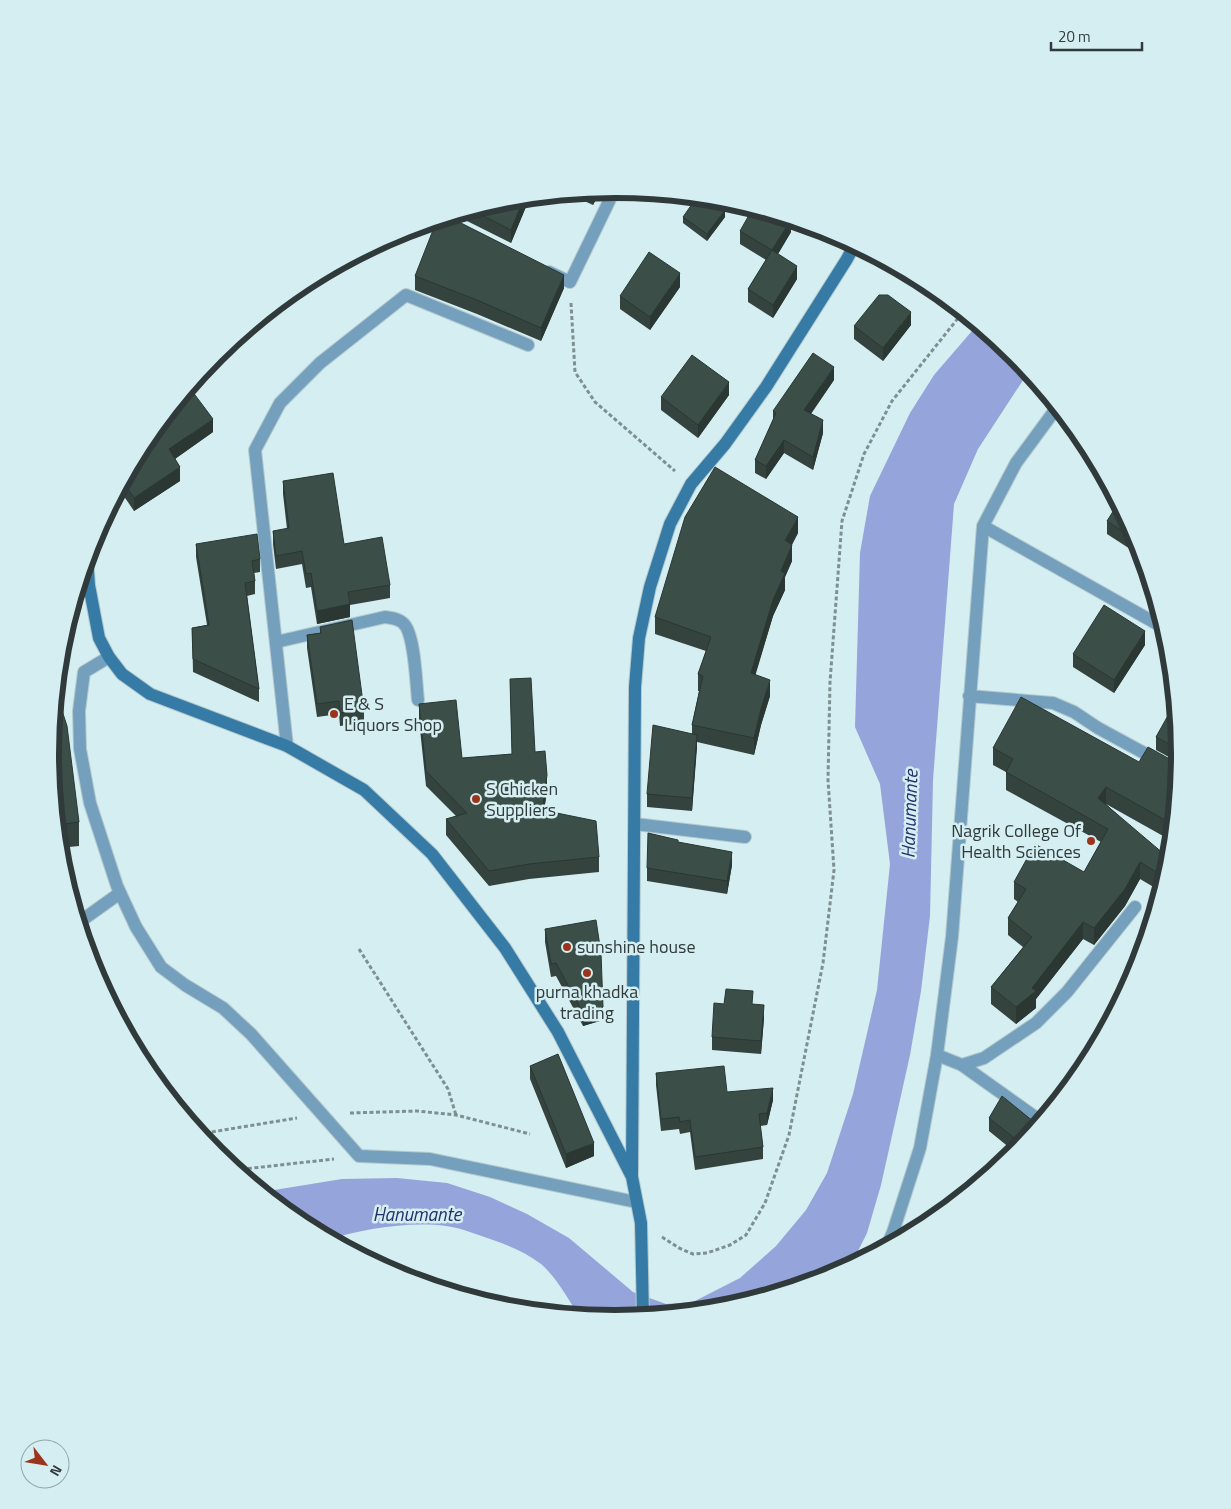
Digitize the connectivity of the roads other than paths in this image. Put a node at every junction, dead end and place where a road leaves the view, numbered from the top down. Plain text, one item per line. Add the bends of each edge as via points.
1 (611, 198) edge
2 (852, 251) edge
3 (537, 265) edge
4 (528, 345) dead end
5 (1054, 412) edge
6 (983, 526) junction
7 (89, 574) edge
8 (1156, 624) edge
9 (276, 642) junction
10 (109, 657) junction
11 (970, 696) junction
12 (418, 700) dead end
13 (287, 746) junction
14 (1172, 768) edge
15 (635, 824) junction
16 (745, 837) dead end
17 (120, 893) junction
18 (1135, 907) dead end
19 (84, 919) edge
20 (937, 1055) junction
21 (962, 1066) junction
22 (1037, 1118) edge
23 (632, 1177) junction
24 (636, 1202) junction
25 (890, 1239) edge
26 (643, 1310) edge

1 - 3 street via 570,282
2 - 15 street via 766,387 691,484 670,524 650,587 639,638 635,687
4 - 9 street via 406,296 320,363 280,403 255,450
5 - 6 street via 1016,464
6 - 8 street
6 - 11 street
7 - 10 street via 99,638
9 - 12 street via 385,617 396,618 411,634
9 - 13 street
10 - 13 street via 122,674 150,694
10 - 17 street via 84,672 79,711 80,749 90,803
11 - 14 street via 1053,703
11 - 20 street via 952,937
13 - 23 street via 364,790 432,854 505,948 558,1032
15 - 16 street
15 - 23 street
17 - 19 street
17 - 24 street via 161,967 223,1008 251,1034 359,1156 430,1159
18 - 21 street via 1067,992 1036,1023 984,1058
20 - 21 street
20 - 25 street via 920,1148
21 - 22 street
23 - 24 street
24 - 26 street via 641,1223

